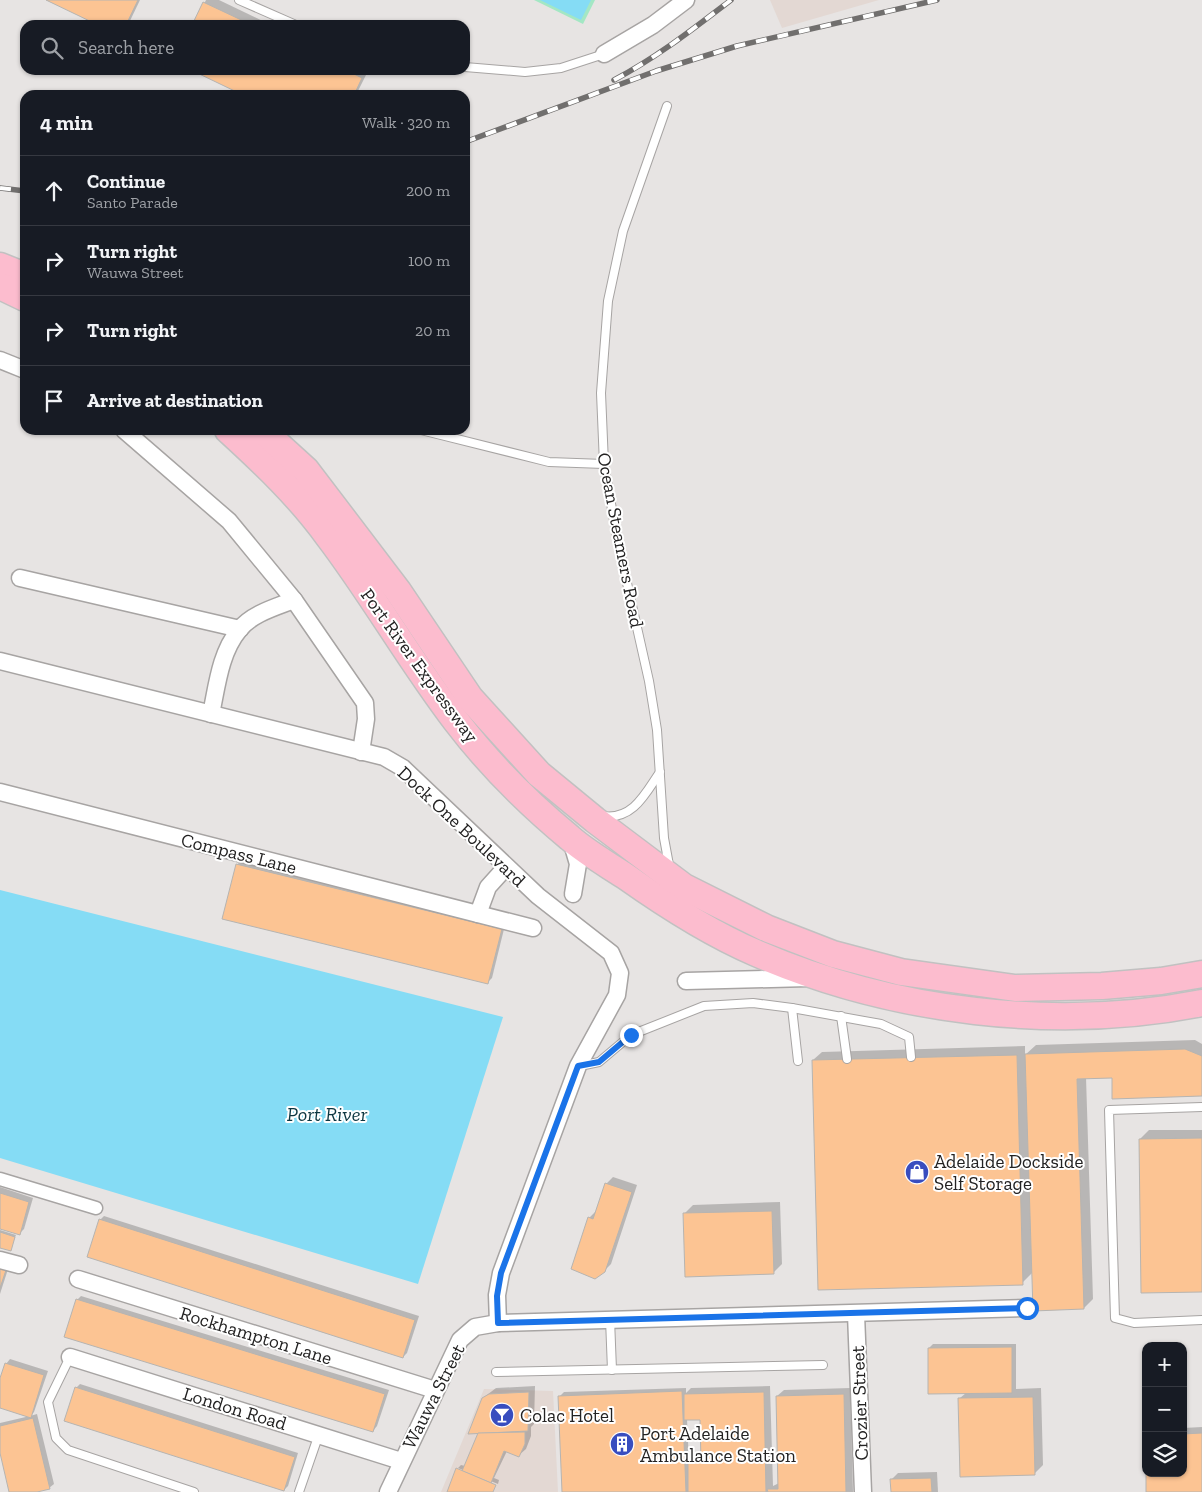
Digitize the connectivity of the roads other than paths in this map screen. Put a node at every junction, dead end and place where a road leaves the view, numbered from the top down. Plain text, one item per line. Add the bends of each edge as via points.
1 (239, 0) edge
2 (686, 0) edge
3 (285, 20) edge
4 (604, 54) joint
5 (470, 67) edge
6 (668, 106) dead end
7 (0, 266) edge
8 (20, 274) edge
9 (0, 286) edge
10 (20, 296) edge
11 (0, 360) edge
12 (20, 368) edge
13 (130, 435) edge
14 (233, 435) edge
15 (268, 435) edge
16 (440, 435) edge
17 (604, 464) junction
18 (20, 578) dead end
19 (294, 600) junction
20 (240, 629) junction
21 (0, 661) edge
22 (211, 714) junction
23 (362, 752) junction
24 (660, 772) junction
25 (0, 792) edge
26 (587, 814) junction
27 (571, 839) junction
28 (506, 867) junction
29 (676, 881) junction
30 (573, 894) dead end
31 (478, 914) junction
32 (534, 928) dead end
33 (1202, 974) edge
34 (820, 977) junction
35 (686, 982) dead end
36 (1202, 1003) edge
37 (792, 1008) junction
38 (841, 1016) junction
39 (911, 1057) dead end
40 (847, 1059) dead end
41 (798, 1061) dead end
42 (578, 1066) junction
43 (1202, 1107) edge
44 (0, 1179) edge
45 (96, 1208) dead end
46 (0, 1260) edge
47 (19, 1265) dead end
48 (78, 1279) dead end
49 (1027, 1308) dead end
50 (856, 1314) junction
51 (610, 1319) junction
52 (1202, 1320) edge
53 (498, 1323) junction
54 (70, 1357) joint
55 (822, 1365) dead end
56 (612, 1370) junction
57 (496, 1372) dead end
58 (435, 1390) junction
59 (319, 1434) junction
60 (401, 1461) junction
61 (194, 1492) edge
62 (299, 1492) edge
63 (388, 1492) edge
64 (862, 1492) edge

1 - 3 lane
2 - 4 street via 653,25
4 - 5 lane via 561,68 526,72
6 - 17 lane, Ocean Steamers Road via 623,231 608,301 601,393
7 - 8 highway
9 - 10 highway
11 - 12 street
13 - 19 street via 229,521
14 - 27 highway, Port River Expressway via 279,477 328,535 457,722 507,779
15 - 26 highway, Port River Expressway via 306,470 398,591 470,698 539,774
16 - 17 lane via 549,462
17 - 24 lane, Ocean Steamers Road via 649,681
18 - 20 street
19 - 20 street via 258,616
19 - 23 street via 365,703
20 - 22 street via 223,658
21 - 22 street, Dock One Boulevard
22 - 23 street, Dock One Boulevard
23 - 28 street, Dock One Boulevard via 384,757 403,768
24 - 26 lane via 644,796 627,813 614,817
24 - 29 lane, Ocean Steamers Road via 666,854
25 - 31 street, Compass Lane
26 - 29 highway, Port River Expressway
27 - 30 street via 578,864
27 - 34 highway, Port River Expressway via 672,909 754,952
28 - 31 street via 488,887
28 - 42 street, Dock One Boulevard via 611,953 620,973 617,995
29 - 33 highway, Port River Expressway via 766,928 833,954 901,972 1015,988 1102,986
31 - 32 street, Compass Lane
34 - 35 street
34 - 36 highway, Port River Expressway via 910,1002 1002,1013 1108,1015
37 - 38 lane
37 - 41 lane
37 - 42 lane via 753,1003 704,1006 631,1035 599,1062
38 - 39 lane via 881,1024 910,1037
38 - 40 lane
42 - 53 street via 501,1273 497,1296
43 - 52 lane via 1109,1110 1116,1318 1134,1323
44 - 45 street
46 - 47 street
48 - 58 street, Rockhampton Lane
49 - 50 street, Wauwa Street
50 - 51 street, Wauwa Street
50 - 64 street, Crozier Street
51 - 53 street, Wauwa Street
51 - 56 lane
53 - 58 street, Wauwa Street via 475,1327 460,1340
54 - 59 street, London Road
54 - 61 lane via 48,1402 56,1438 68,1450
55 - 56 lane
56 - 57 lane
58 - 60 street, Wauwa Street
59 - 60 street, London Road
59 - 62 lane
60 - 63 street, Wauwa Street

